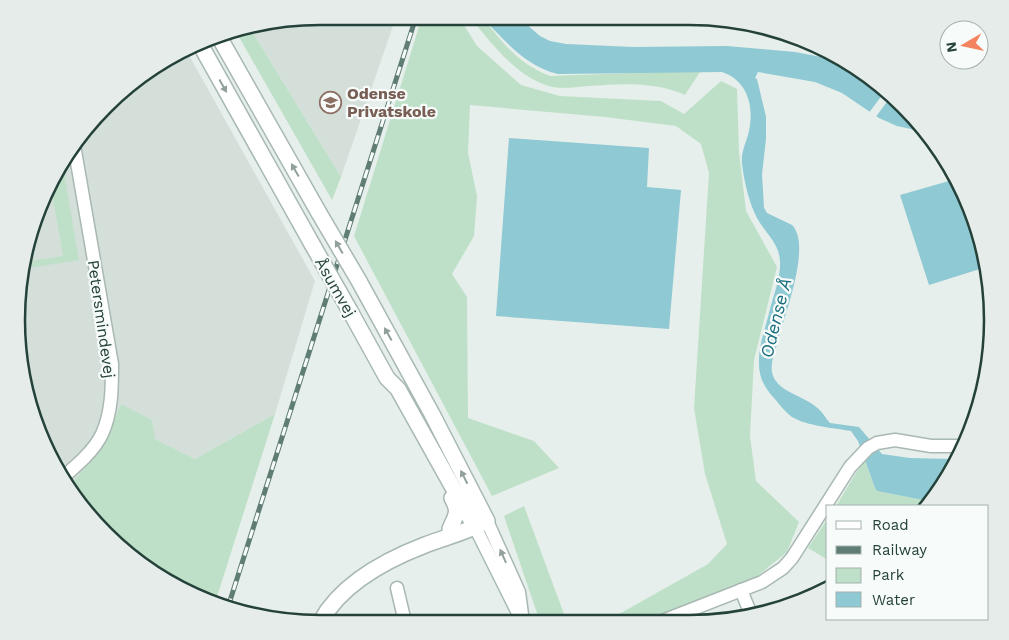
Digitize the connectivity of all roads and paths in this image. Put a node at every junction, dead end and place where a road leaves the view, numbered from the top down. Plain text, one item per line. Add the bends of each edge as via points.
1 (222, 42) edge
2 (203, 49) edge
3 (76, 155) edge
4 (387, 378) junction
5 (956, 446) edge
6 (68, 473) edge
7 (479, 520) junction
8 (450, 529) junction
9 (426, 545) junction
10 (397, 588) dead end
11 (741, 590) junction
12 (749, 609) edge
13 (325, 615) edge
14 (403, 615) edge
15 (522, 615) edge
16 (677, 615) edge

7 -> 1 street, Åsumvej, bridge via 432,414
2 -> 4 street, Åsumvej, bridge
3 - 6 street, Petersmindevej via 111,355 112,397 102,435
4 - 7 street, Åsumvej via 398,389
4 - 8 street via 458,508
5 - 11 street via 895,440 877,443 850,467 783,568 762,582
7 - 8 street
7 - 9 street
7 - 15 street via 519,592
8 - 9 street
9 - 13 street via 361,578 339,596
10 - 14 street
11 - 12 street
11 - 16 street

